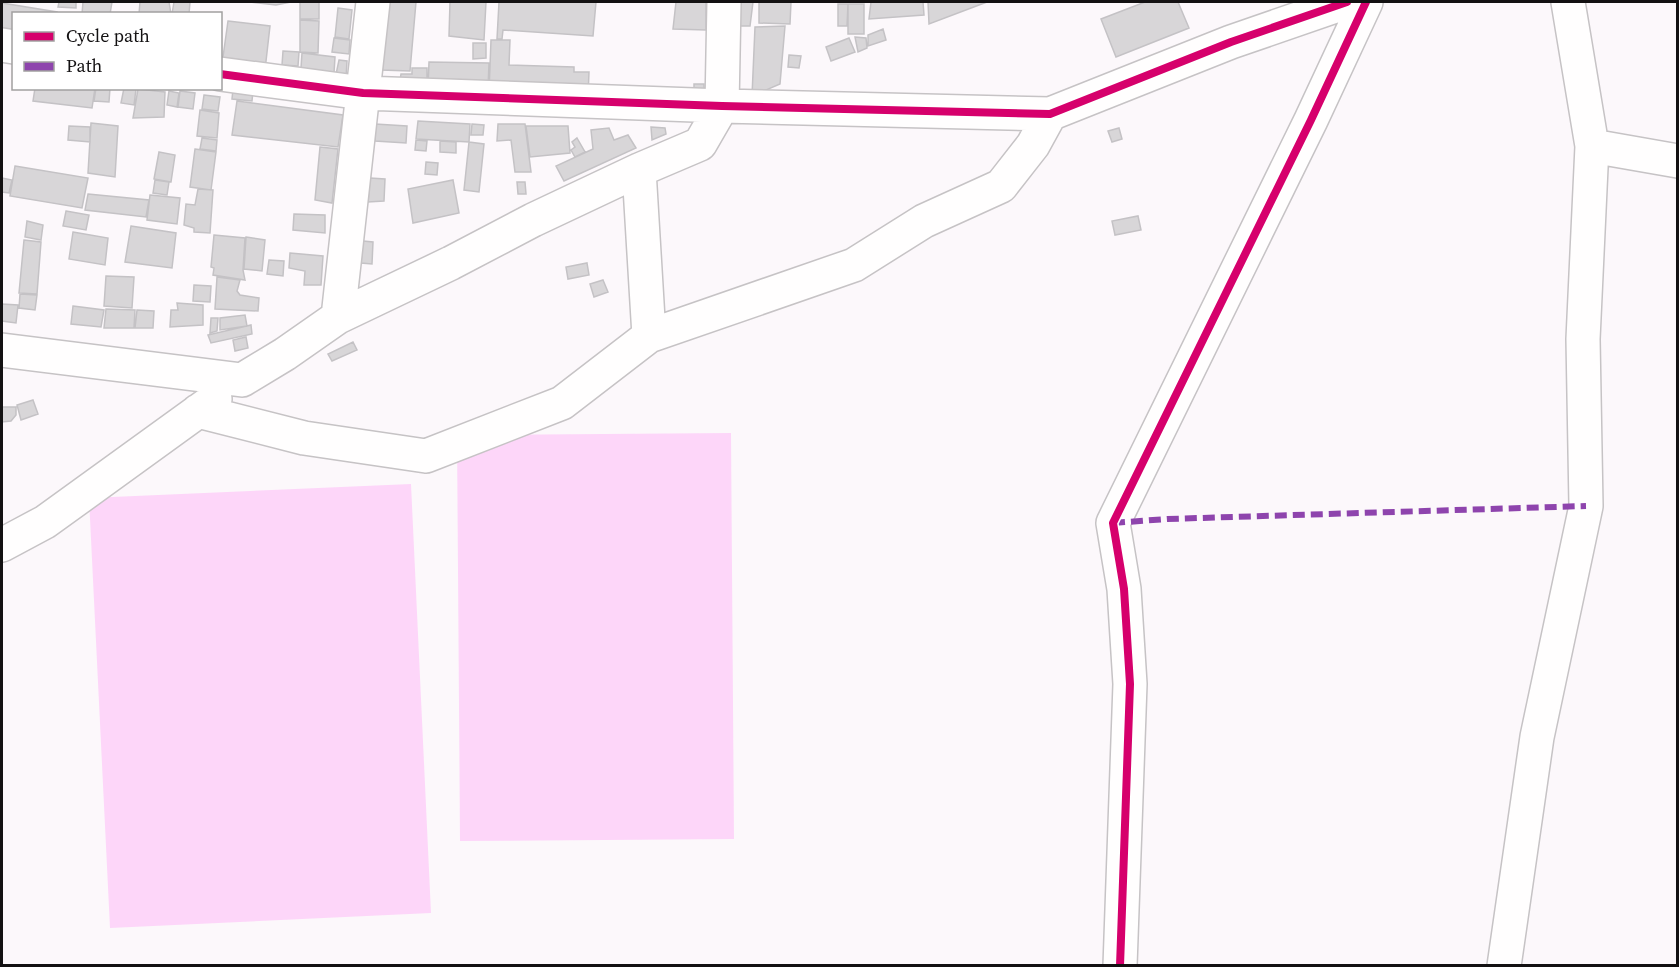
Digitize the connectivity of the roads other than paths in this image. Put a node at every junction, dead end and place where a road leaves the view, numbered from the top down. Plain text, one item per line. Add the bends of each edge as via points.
1 (373, 2) edge
2 (724, 2) edge
3 (1347, 2) edge
4 (1366, 2) edge
5 (1568, 2) edge
6 (1283, 14) edge
7 (222, 74) edge
8 (363, 93) junction
9 (722, 106) junction
10 (1050, 114) junction
11 (1592, 146) junction
12 (1677, 161) edge
13 (639, 170) junction
14 (338, 317) junction
15 (649, 336) junction
16 (2, 350) edge
17 (242, 380) junction
18 (198, 411) junction
19 (2, 545) edge
20 (1120, 966) edge
21 (1504, 966) edge

1 - 8 street
2 - 9 street
3 - 6 street
4 - 20 street via 1113,523 1124,589 1130,684
5 - 11 street
6 - 10 street via 1231,42
7 - 8 street
8 - 9 street
8 - 14 street
9 - 10 street
9 - 13 street via 700,144
10 - 15 street via 1001,186 924,221 854,266
11 - 12 street
11 - 21 street via 1583,339 1586,506 1536,737
13 - 14 street
13 - 15 street
14 - 17 street
15 - 18 street via 562,403 426,456 304,438
16 - 17 street
17 - 18 street
18 - 19 street via 45,522

